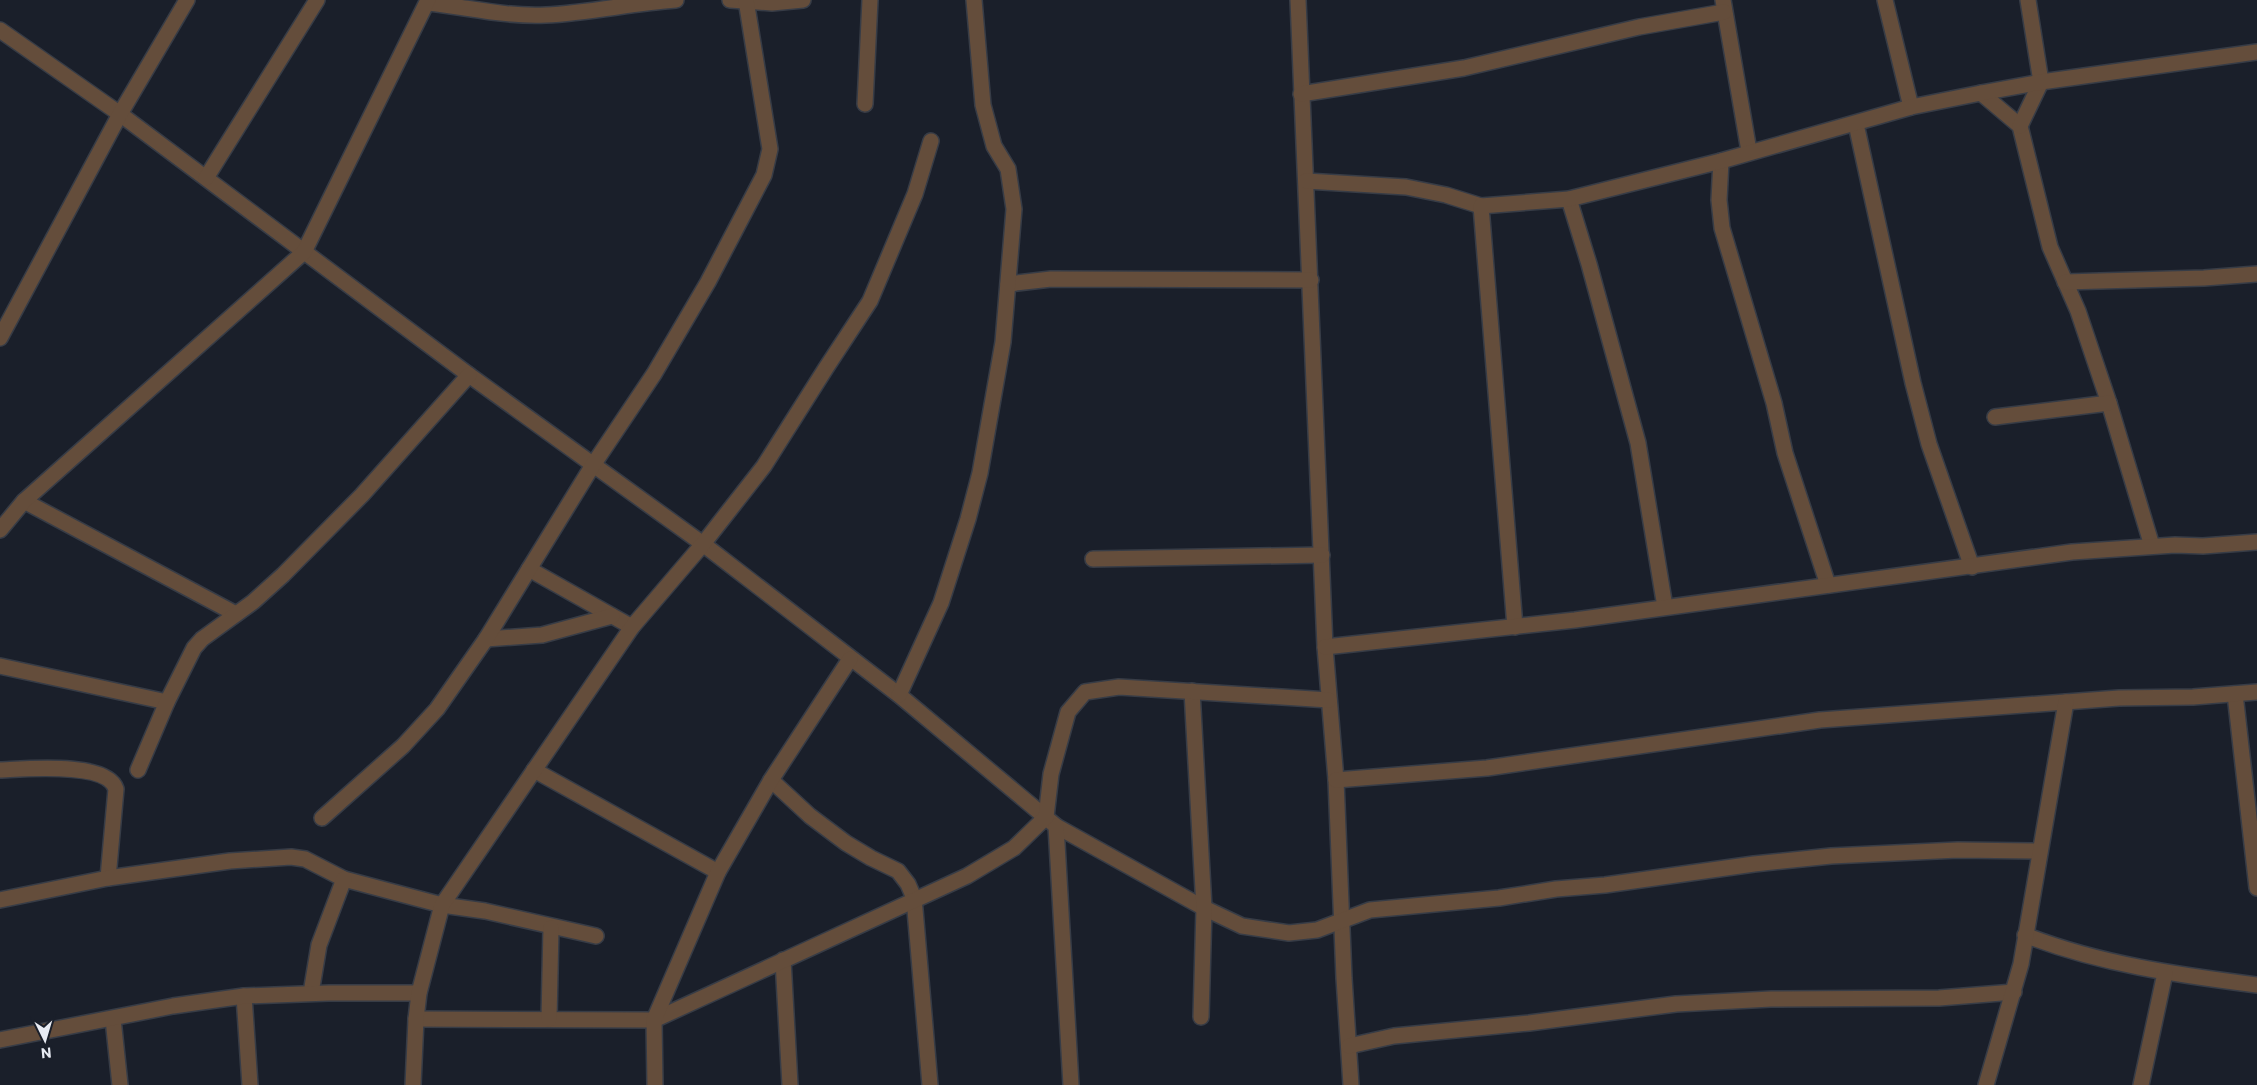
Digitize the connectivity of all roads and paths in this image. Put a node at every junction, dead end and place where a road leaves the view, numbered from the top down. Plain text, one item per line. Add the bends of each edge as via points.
1 (187, 0) edge
2 (317, 0) edge
3 (676, 0) edge
4 (730, 0) edge
5 (803, 0) edge
6 (870, 0) edge
7 (974, 0) edge
8 (1298, 0) edge
9 (1885, 0) edge
10 (2028, 0) edge
11 (428, 1) edge
12 (747, 1) edge
13 (1723, 6) edge
14 (0, 30) edge
15 (2257, 52) edge
16 (2041, 82) junction
17 (1981, 93) junction
18 (1301, 94) junction
19 (865, 104) dead end
20 (1911, 107) junction
21 (120, 114) junction
22 (1856, 124) junction
23 (2020, 126) junction
24 (930, 141) dead end
25 (1749, 152) junction
26 (1721, 160) junction
27 (206, 178) junction
28 (1306, 181) junction
29 (1569, 198) junction
30 (1481, 206) junction
31 (304, 252) junction
32 (2257, 274) edge
33 (1311, 280) junction
34 (2065, 282) junction
35 (1008, 284) junction
36 (0, 338) edge
37 (469, 375) junction
38 (2109, 403) junction
39 (1995, 417) dead end
40 (593, 464) junction
41 (24, 501) junction
42 (0, 530) edge
43 (2257, 542) edge
44 (702, 544) junction
45 (2152, 546) junction
46 (1322, 555) junction
47 (1093, 558) dead end
48 (1972, 566) junction
49 (528, 569) junction
50 (1828, 585) junction
51 (1665, 606) junction
52 (236, 614) junction
53 (612, 616) junction
54 (632, 627) junction
55 (1515, 628) junction
56 (486, 639) junction
57 (1325, 647) junction
58 (850, 659) junction
59 (0, 666) edge
60 (1192, 691) junction
61 (2257, 692) edge
62 (2235, 694) junction
63 (899, 695) junction
64 (1329, 700) junction
65 (167, 702) junction
66 (2066, 702) junction
67 (0, 770) edge
68 (138, 770) dead end
69 (534, 770) junction
70 (771, 780) junction
71 (1336, 780) junction
72 (322, 818) dead end
73 (1051, 821) junction
74 (2039, 851) junction
75 (718, 872) junction
76 (108, 878) junction
77 (344, 879) junction
78 (2257, 888) edge
79 (914, 898) junction
80 (0, 900) edge
81 (442, 905) junction
82 (1204, 908) junction
83 (1342, 921) junction
84 (551, 928) junction
85 (2025, 935) junction
86 (596, 936) dead end
87 (783, 960) junction
88 (2165, 973) junction
89 (2257, 985) edge
90 (2014, 992) junction
91 (311, 993) junction
92 (419, 994) junction
93 (244, 996) junction
94 (1201, 1017) dead end
95 (416, 1018) junction
96 (113, 1019) junction
97 (549, 1019) junction
98 (654, 1020) junction
99 (0, 1040) edge
100 (1349, 1046) junction
101 (120, 1085) edge
102 (250, 1085) edge
103 (413, 1085) edge
104 (655, 1085) edge
105 (790, 1085) edge
106 (930, 1085) edge
107 (1071, 1085) edge
108 (1351, 1085) edge
109 (1986, 1085) edge
110 (2141, 1085) edge

1 - 21 street
2 - 27 street
3 - 11 street via 544,15 512,15
4 - 12 street
5 - 12 street
6 - 19 street
7 - 35 street via 983,105 994,146 1008,169 1014,209
8 - 18 street
9 - 20 street
10 - 16 street
11 - 31 street
12 - 40 street via 768,126 769,161 708,282 654,374
13 - 18 street via 1464,68
13 - 25 street
14 - 21 street
15 - 16 street
16 - 17 street
16 - 23 street
17 - 20 street
17 - 23 street
18 - 28 street
20 - 22 street
21 - 27 street
21 - 36 street
22 - 25 street
22 - 48 street via 1922,418
23 - 34 street via 2050,247
24 - 44 street via 915,194 870,301 764,466
25 - 26 street
26 - 29 street
26 - 50 street via 1719,200 1722,228 1788,462
27 - 31 street
28 - 30 street via 1406,187
28 - 33 street
29 - 30 street
29 - 51 street via 1638,443
30 - 55 street
31 - 37 street
31 - 41 street
32 - 34 street
33 - 35 street via 1051,279
33 - 46 street
34 - 38 street
35 - 63 street via 1003,342 980,473 941,602
37 - 40 street
37 - 52 street via 362,495 283,575
38 - 39 street
38 - 45 street
40 - 44 street
40 - 49 street
41 - 42 street
41 - 52 street
43 - 45 street
44 - 54 street
44 - 58 street
45 - 48 street via 2072,552
46 - 47 street
46 - 57 street
48 - 50 street
49 - 53 street
49 - 56 street
50 - 51 street
51 - 55 street
52 - 65 street via 194,648
53 - 54 street
53 - 56 street via 542,635
54 - 69 street
55 - 57 street
56 - 72 street via 438,709 397,752
57 - 64 street
58 - 63 street
58 - 70 street
59 - 65 street
60 - 64 street
60 - 73 street via 1119,687 1085,692 1068,712 1051,774
60 - 82 street
61 - 62 street
62 - 66 street
62 - 78 street
63 - 73 street
64 - 71 street
65 - 68 street
66 - 71 street via 1820,720 1487,768
66 - 74 street
67 - 76 street via 56,768 108,777 116,789
69 - 75 street
69 - 81 street
70 - 75 street
70 - 79 street via 846,843 898,870
71 - 83 street
73 - 79 street via 1000,858
73 - 82 street
73 - 107 street
74 - 83 street via 1958,850 1831,856 1499,898 1399,906 1370,910
74 - 85 street
75 - 98 street
76 - 77 street via 230,861 291,857 305,859
76 - 80 street
77 - 81 street
77 - 91 street via 319,945
79 - 87 street
79 - 106 street
81 - 84 street via 485,911
81 - 92 street
82 - 83 street via 1242,926 1289,933 1317,930
82 - 94 street
83 - 100 street
84 - 86 street
84 - 97 street
85 - 88 street via 2070,952
85 - 90 street
87 - 98 street
87 - 105 street
88 - 89 street
88 - 110 street
90 - 100 street via 1939,998 1772,998 1676,1004 1402,1035
90 - 109 street
91 - 92 street
91 - 93 street
92 - 95 street
93 - 96 street
93 - 102 street
95 - 97 street
95 - 103 street
96 - 99 street
96 - 101 street
97 - 98 street
98 - 104 street
100 - 108 street

